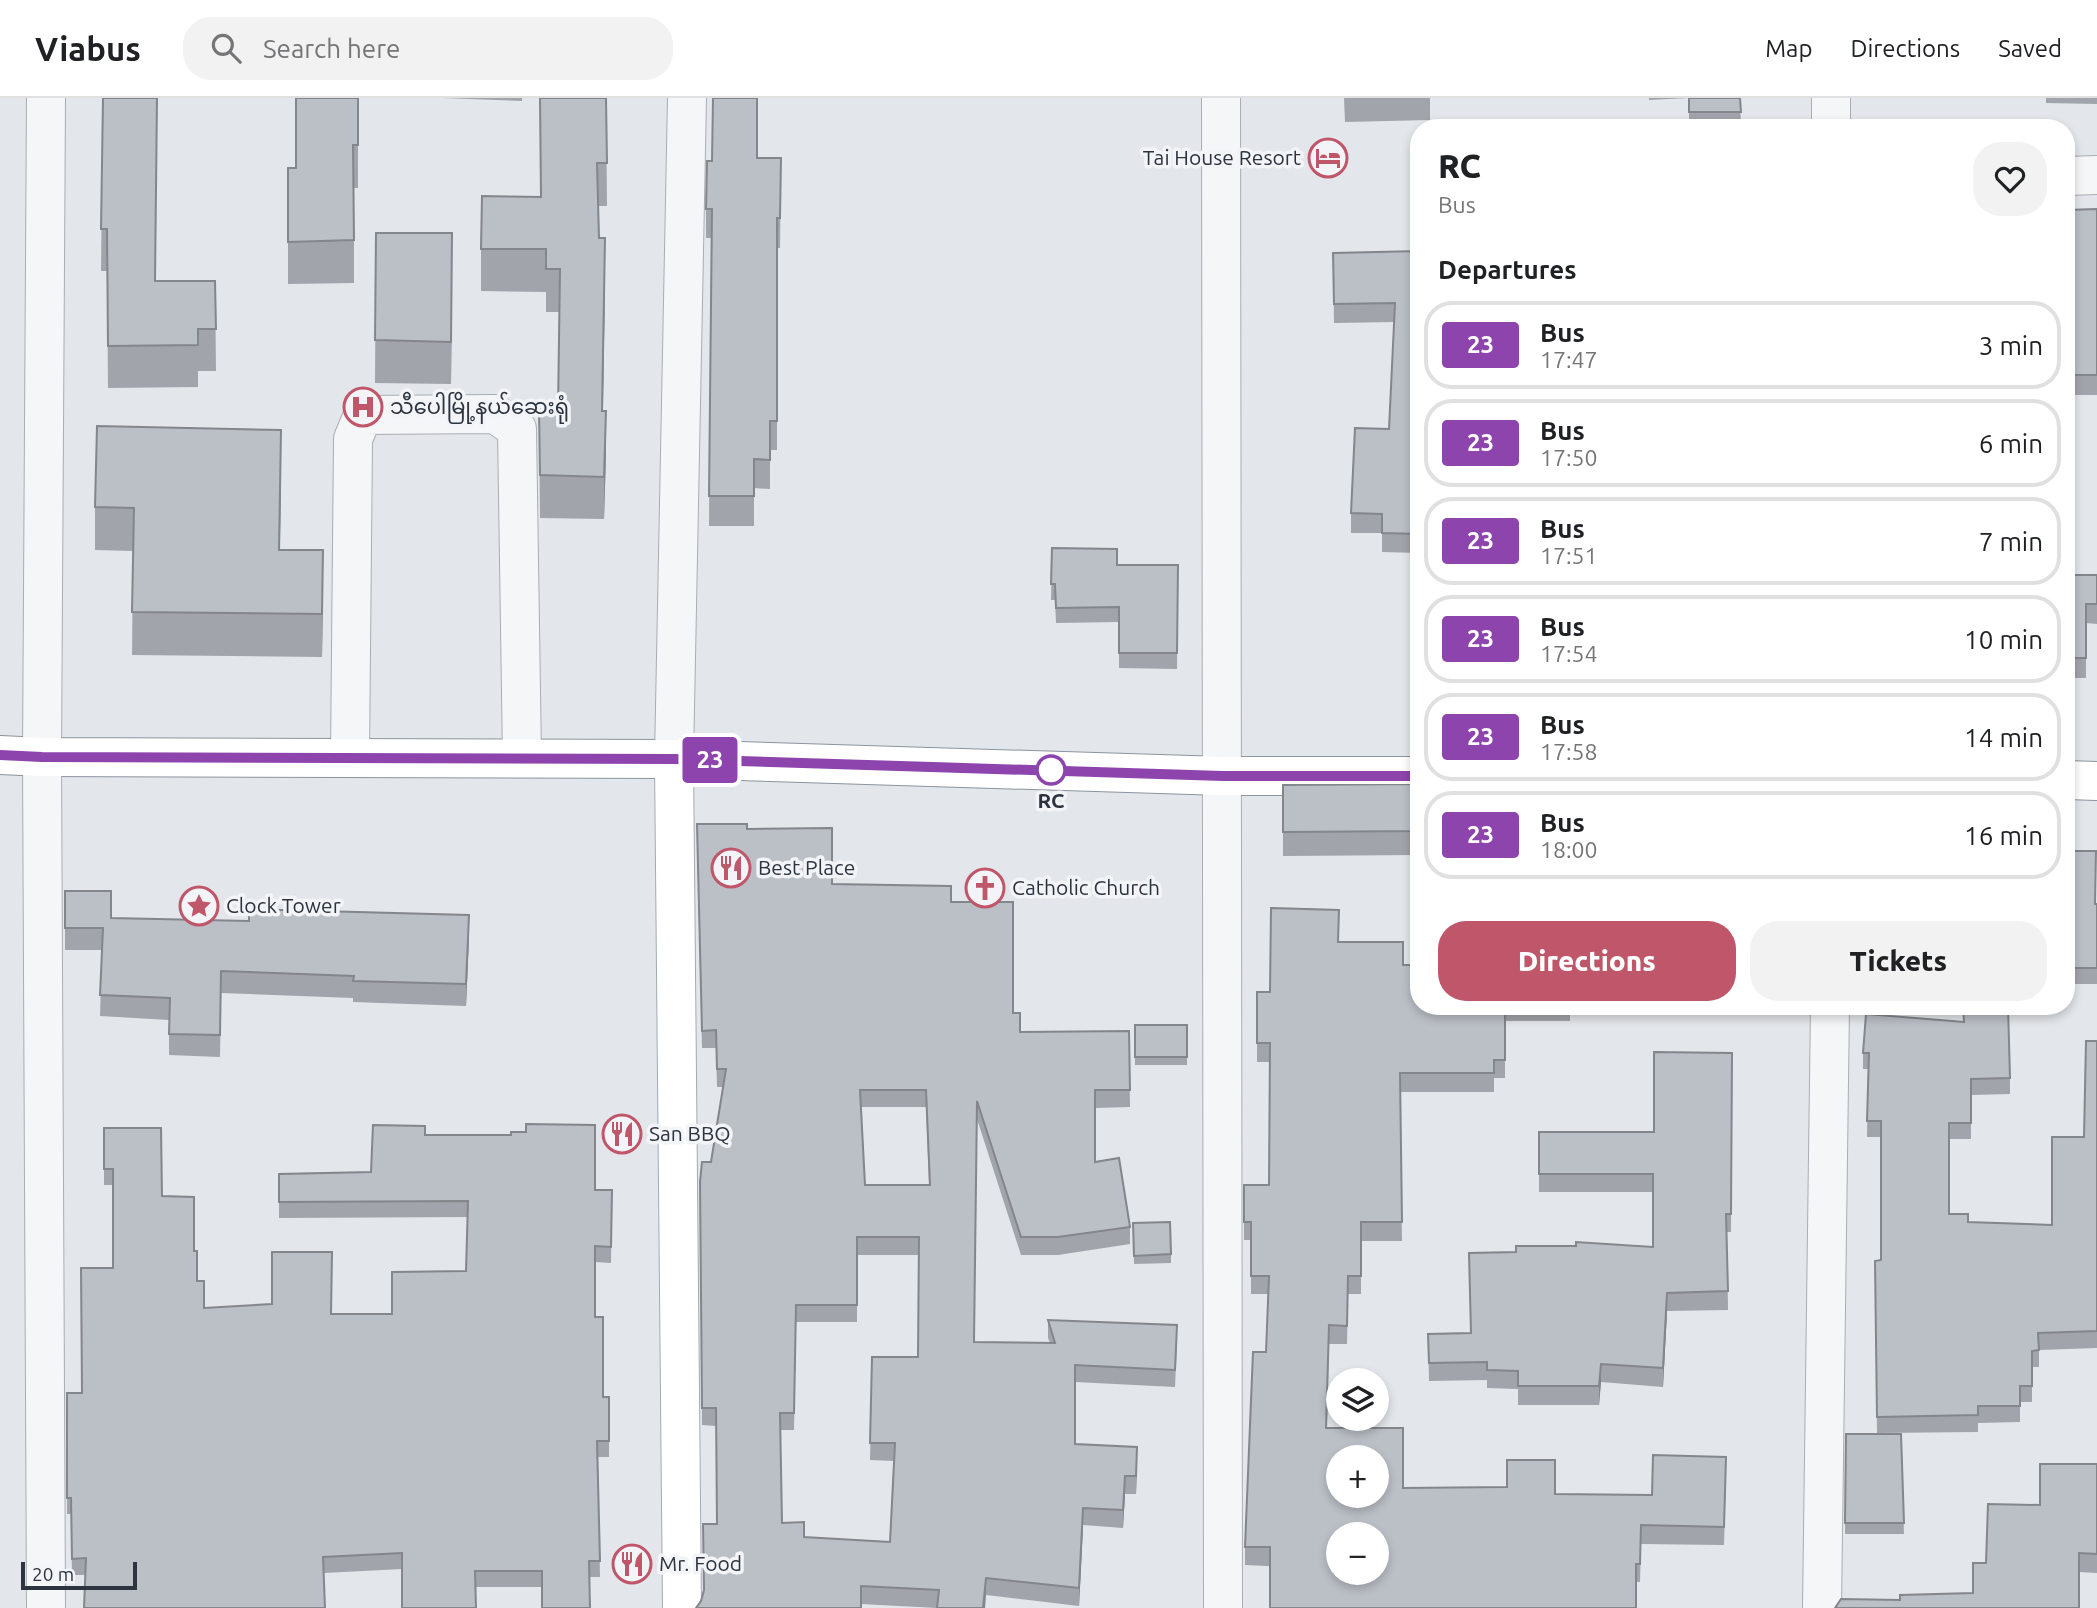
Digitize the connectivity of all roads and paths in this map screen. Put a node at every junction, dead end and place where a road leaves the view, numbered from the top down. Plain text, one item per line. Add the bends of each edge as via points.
1 (46, 98) edge
2 (687, 98) edge
3 (1221, 98) edge
4 (1831, 98) edge
5 (1831, 119) edge
6 (2097, 175) edge
7 (2075, 176) edge
8 (0, 755) edge
9 (42, 757) junction
10 (350, 757) junction
11 (522, 758) junction
12 (674, 759) junction
13 (1223, 776) junction
14 (1410, 776) edge
15 (2075, 780) edge
16 (2097, 781) edge
17 (1830, 1015) edge
18 (46, 1608) edge
19 (682, 1608) edge
20 (1223, 1608) edge
21 (1822, 1608) edge

1 - 9 street
2 - 12 street
3 - 13 street
4 - 5 street
6 - 7 street
8 - 9 main road
9 - 10 main road
9 - 18 street
10 - 11 main road
10 - 11 street via 354,439 363,415 495,414 517,429
11 - 12 main road
12 - 13 main road
12 - 19 main road
13 - 14 main road
13 - 20 street
15 - 16 main road
17 - 21 street

